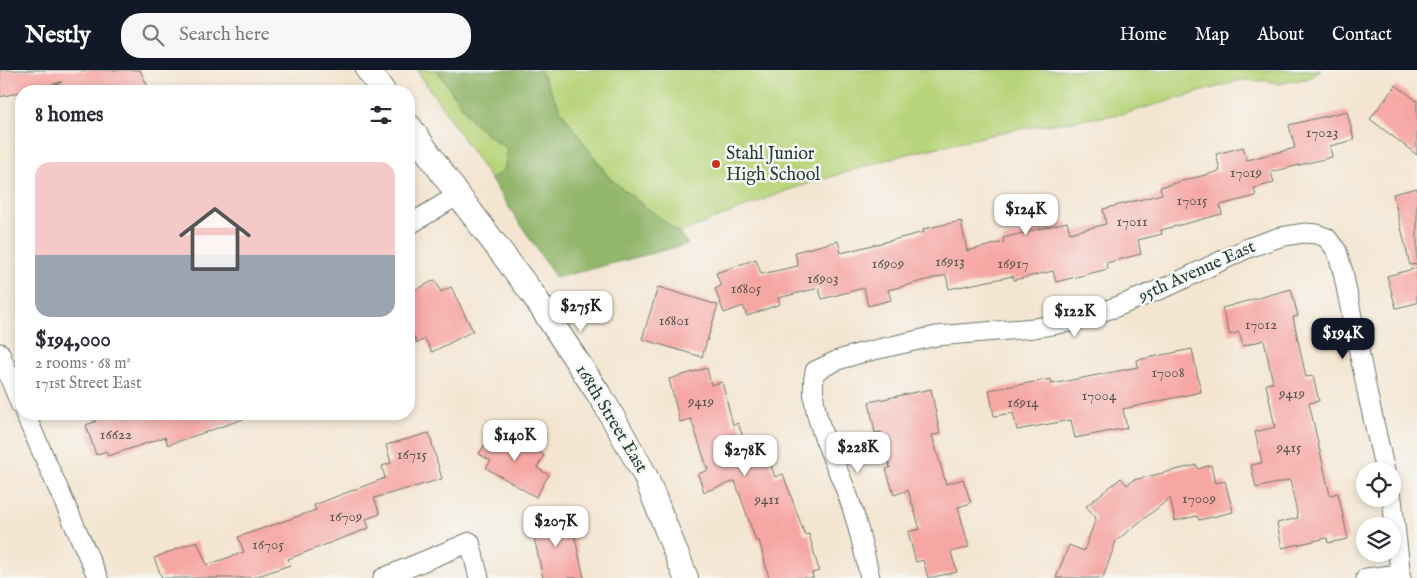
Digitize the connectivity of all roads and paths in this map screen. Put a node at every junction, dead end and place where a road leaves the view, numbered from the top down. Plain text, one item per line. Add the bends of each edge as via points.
1 (368, 70) edge
2 (379, 85) edge
3 (415, 134) edge
4 (458, 195) junction
5 (415, 221) edge
6 (0, 353) edge
7 (15, 376) edge
8 (28, 420) edge
9 (1383, 462) edge
10 (1393, 507) edge
11 (1401, 576) edge
12 (98, 578) edge
13 (383, 578) edge
14 (479, 578) edge
15 (686, 578) edge
16 (870, 578) edge
17 (1366, 578) edge

1 - 2 street
3 - 4 street, 168th Street East
4 - 5 street
4 - 15 street, 168th Street East via 532,293 604,402 645,476
6 - 7 street
8 - 12 street
9 - 16 street, 95th Avenue East via 1336,251 1327,238 1317,234 1280,237 1248,248 1116,308 1070,322 936,336 860,353 815,371 814,402 818,419 860,533
10 - 11 street
11 - 17 street
13 - 14 street via 470,542

